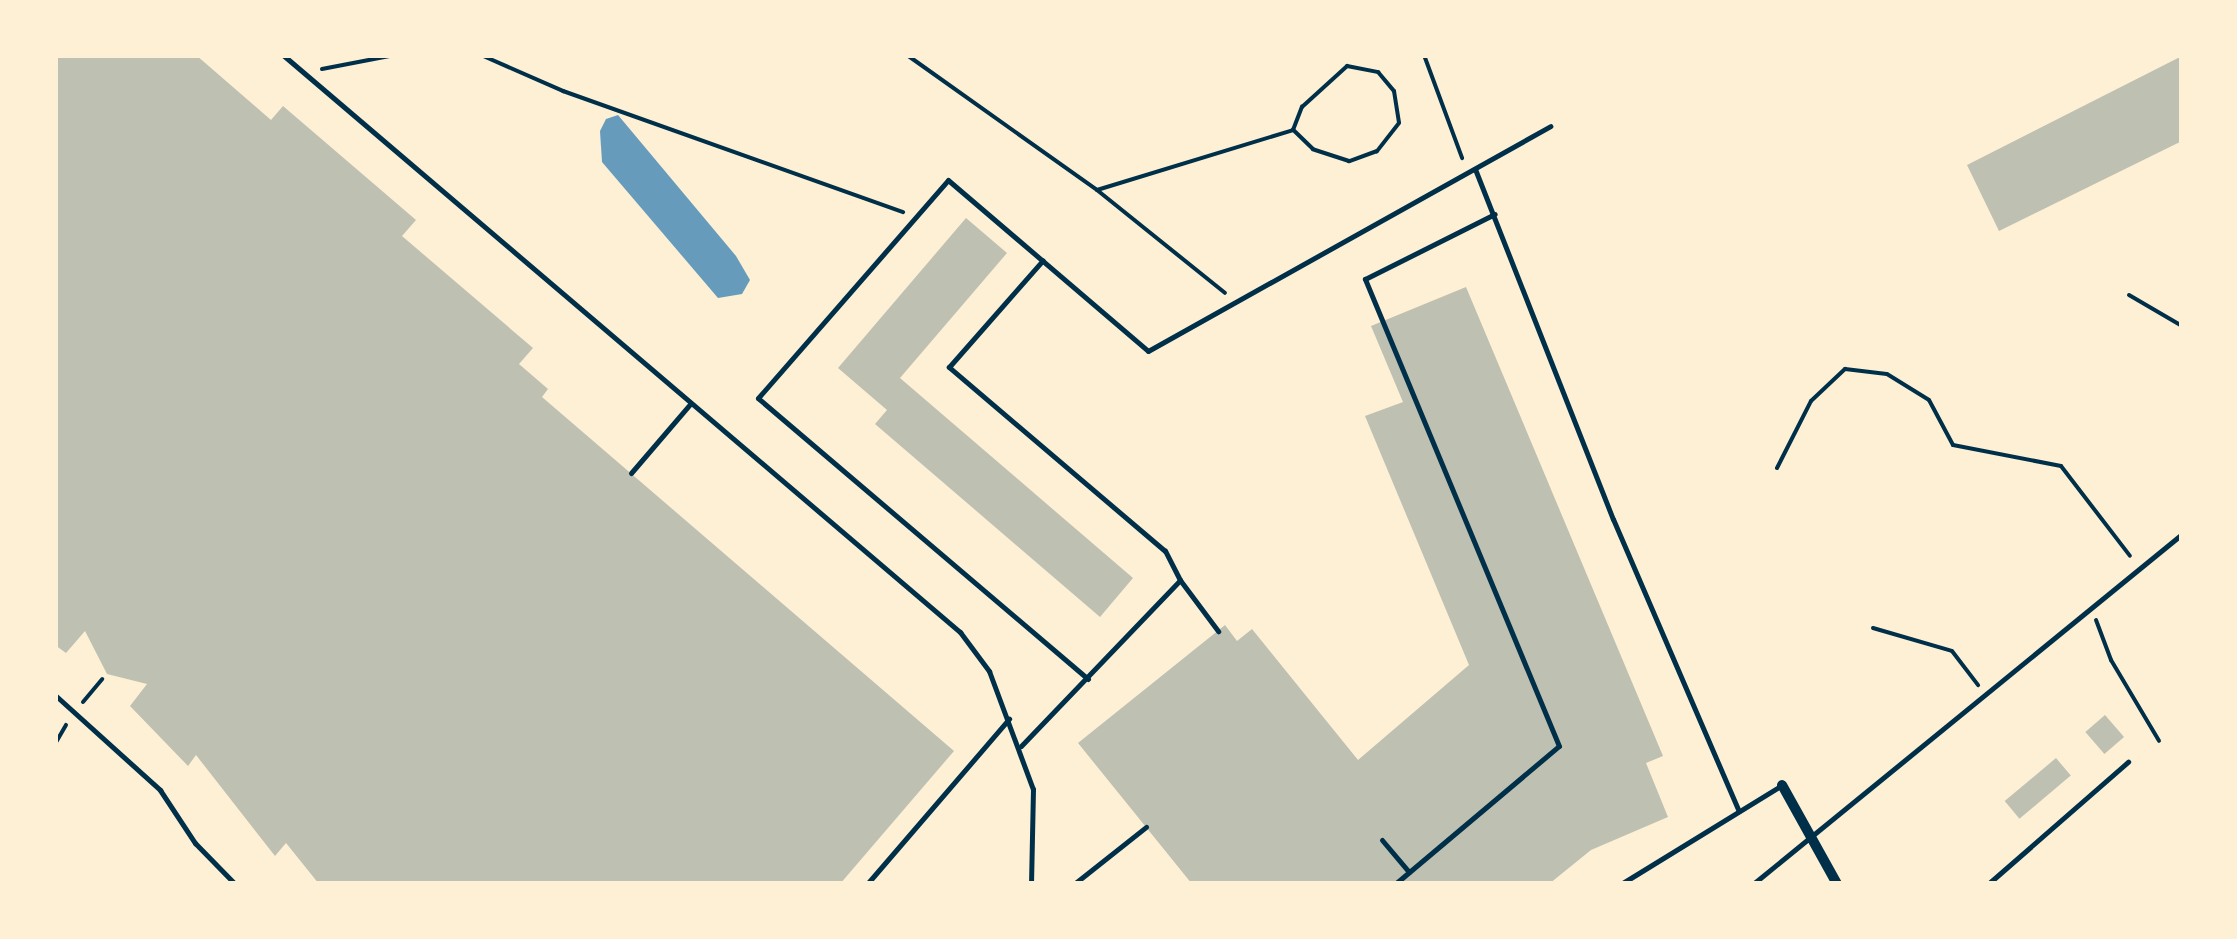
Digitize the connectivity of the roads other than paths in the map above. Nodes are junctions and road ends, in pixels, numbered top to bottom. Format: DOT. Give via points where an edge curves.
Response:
graph roads {
  1 [pos="283,55"];
  2 [pos="1550,126"];
  3 [pos="1475,169"];
  4 [pos="1495,214"];
  5 [pos="1043,260"];
  6 [pos="691,403"];
  7 [pos="631,474"];
  8 [pos="2182,534"];
  9 [pos="1180,580"];
  10 [pos="1218,631"];
  11 [pos="1088,679"];
  12 [pos="55,695"];
  13 [pos="1010,719"];
  14 [pos="1020,748"];
  15 [pos="2128,762"];
  16 [pos="1782,785"];
  17 [pos="1738,810"];
  18 [pos="1146,827"];
  19 [pos="1382,840"];
  20 [pos="1808,841"];
  21 [pos="1409,872"];
  22 [pos="235,884"];
  23 [pos="868,884"];
  24 [pos="1032,884"];
  25 [pos="1074,884"];
  26 [pos="1395,884"];
  27 [pos="1621,884"];
  28 [pos="1754,884"];
  29 [pos="1838,884"];
  30 [pos="1988,884"];
  1 -- 6 [label="lane"];
  2 -- 3 [label="lane"];
  3 -- 4 [label="lane"];
  3 -- 5 [label="lane" via="1148,351"];
  4 -- 17 [label="lane" via="1613,519"];
  4 -- 21 [label="lane" via="1365,279 1558,746"];
  5 -- 9 [label="lane" via="950,367 1165,551"];
  5 -- 11 [label="lane" via="948,180 758,398"];
  6 -- 7 [label="lane"];
  6 -- 13 [label="lane" via="960,632 989,670"];
  8 -- 20 [label="lane"];
  9 -- 10 [label="lane"];
  9 -- 11 [label="lane"];
  11 -- 14 [label="lane"];
  12 -- 22 [label="lane" via="160,790"];
  13 -- 14 [label="lane"];
  13 -- 23 [label="lane"];
  14 -- 24 [label="lane" via="1033,788"];
  15 -- 30 [label="lane"];
  16 -- 17 [label="lane"];
  16 -- 20 [label="street"];
  17 -- 27 [label="lane"];
  18 -- 25 [label="lane"];
  19 -- 21 [label="lane"];
  20 -- 28 [label="lane"];
  20 -- 29 [label="street"];
  21 -- 26 [label="lane"];
}
